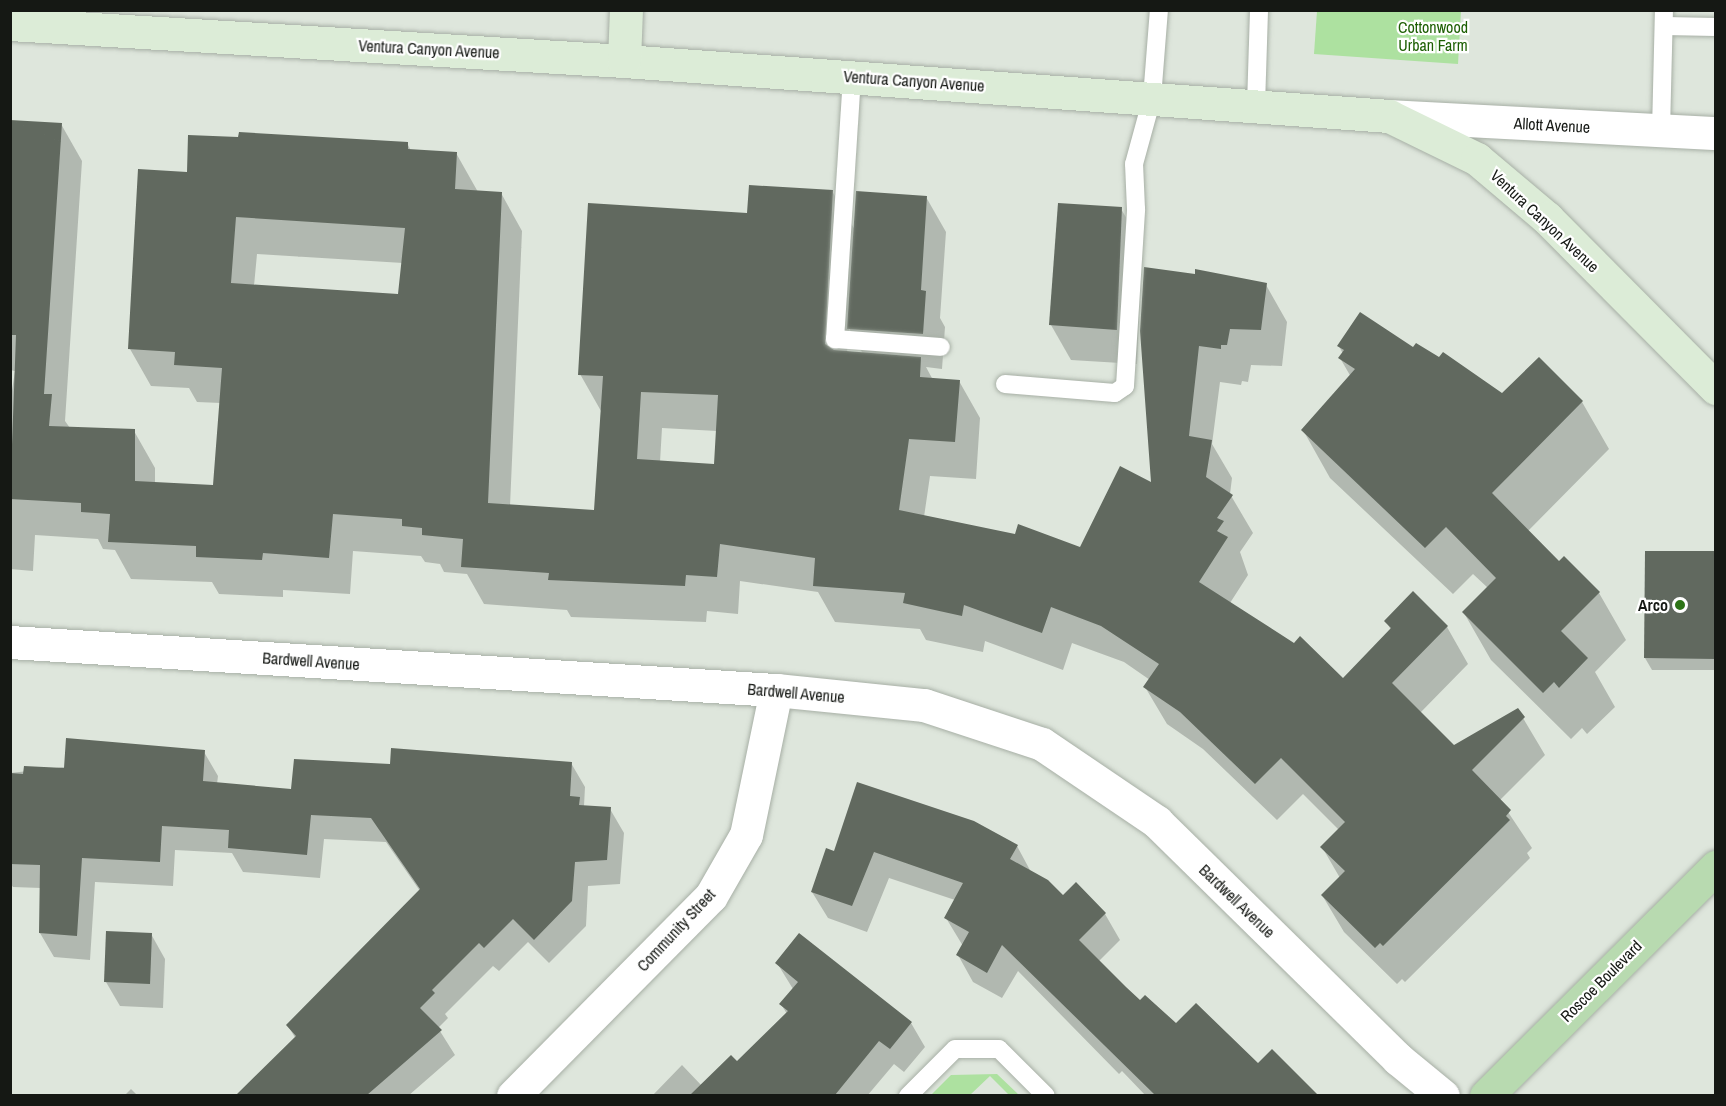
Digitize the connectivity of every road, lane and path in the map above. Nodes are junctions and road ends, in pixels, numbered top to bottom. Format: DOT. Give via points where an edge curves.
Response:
graph roads {
  1 [pos="626,10"];
  2 [pos="1159,10"];
  3 [pos="1259,10"];
  4 [pos="1664,18"];
  5 [pos="10,24"];
  6 [pos="1716,27"];
  7 [pos="624,61"];
  8 [pos="852,77"];
  9 [pos="1152,98"];
  10 [pos="1256,106"];
  11 [pos="1389,116"];
  12 [pos="1661,130"];
  13 [pos="1716,134"];
  14 [pos="941,347"];
  15 [pos="1005,384"];
  16 [pos="1716,388"];
  17 [pos="10,642"];
  18 [pos="776,690"];
  19 [pos="1716,867"];
  20 [pos="513,1095"];
  21 [pos="908,1095"];
  22 [pos="1046,1095"];
  23 [pos="1443,1095"];
  24 [pos="1486,1095"];
  1 -- 7 [label="street"];
  2 -- 9 [label="lane"];
  3 -- 10 [label="lane"];
  4 -- 6 [label="lane"];
  4 -- 12 [label="lane"];
  5 -- 7 [label="street, Ventura Canyon Avenue"];
  7 -- 8 [label="street, Ventura Canyon Avenue"];
  8 -- 9 [label="street, Ventura Canyon Avenue"];
  8 -- 14 [label="lane" via="835,339"];
  9 -- 10 [label="street, Ventura Canyon Avenue"];
  9 -- 15 [label="lane" via="1134,164 1136,209 1125,386 1115,393"];
  10 -- 11 [label="street, Ventura Canyon Avenue"];
  11 -- 12 [label="street, Allott Avenue"];
  11 -- 16 [label="street, Ventura Canyon Avenue" via="1477,159 1547,218"];
  12 -- 13 [label="street, Allott Avenue"];
  17 -- 18 [label="street, Bardwell Avenue"];
  18 -- 20 [label="street, Community Street" via="747,835 711,896"];
  18 -- 23 [label="street, Bardwell Avenue" via="924,705 1042,744 1157,822 1398,1059"];
  19 -- 24 [label="main road, Roscoe Boulevard"];
  21 -- 22 [label="lane" via="955,1049 999,1049"];
}
